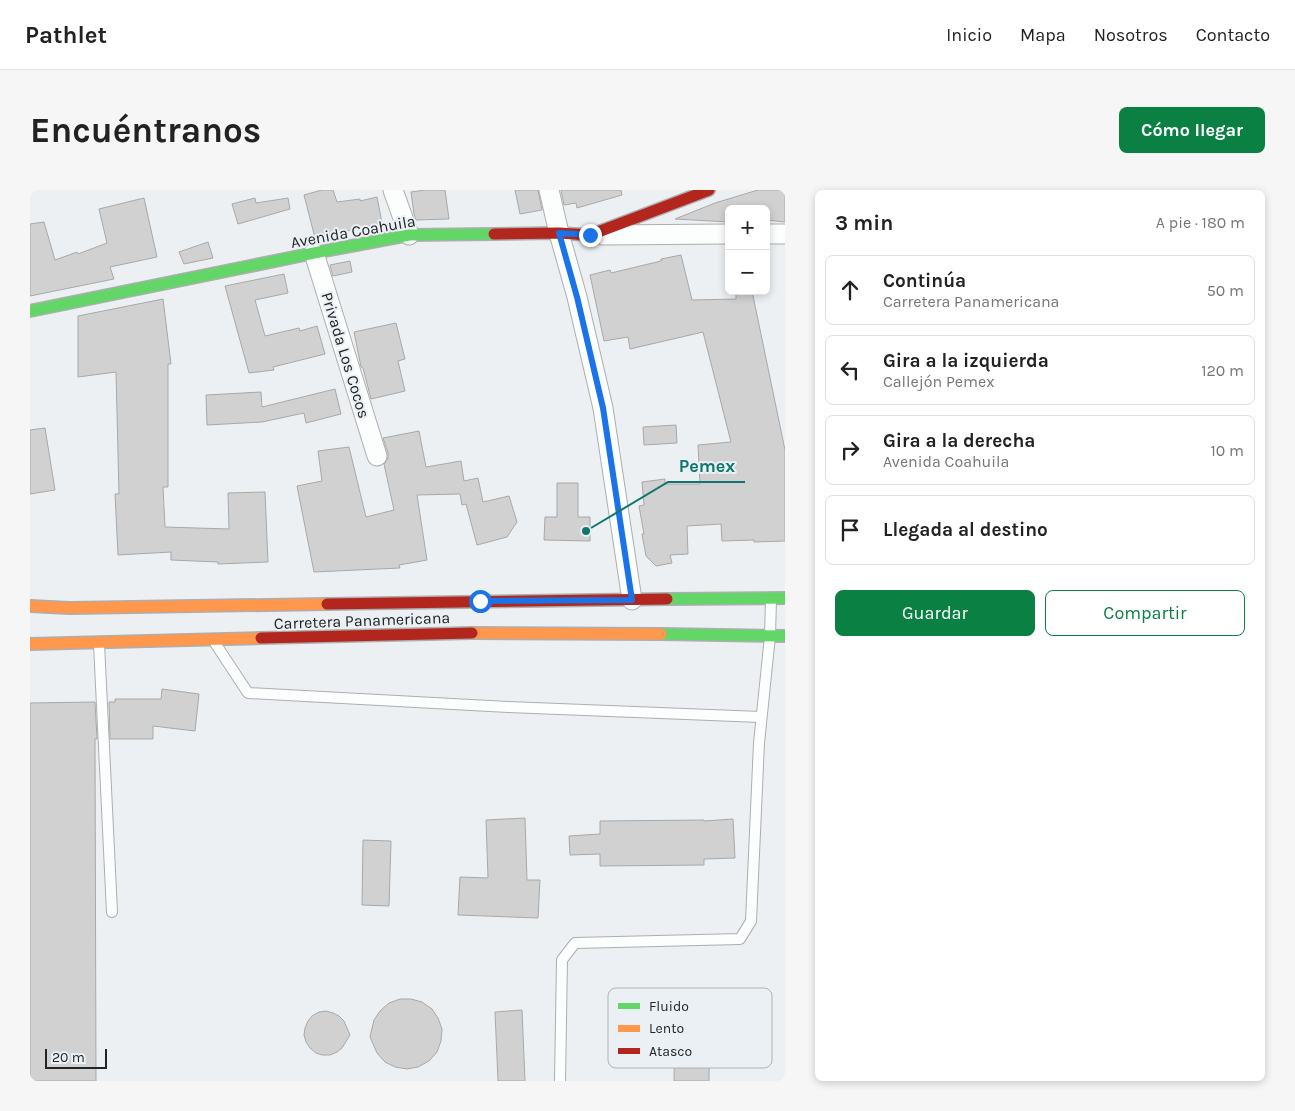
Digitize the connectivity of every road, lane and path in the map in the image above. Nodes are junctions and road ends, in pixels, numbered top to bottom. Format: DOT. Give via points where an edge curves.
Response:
graph roads {
  1 [pos="393,190"];
  2 [pos="549,190"];
  3 [pos="709,190"];
  4 [pos="559,233"];
  5 [pos="725,234"];
  6 [pos="770,234"];
  7 [pos="785,234"];
  8 [pos="409,235"];
  9 [pos="590,235"];
  10 [pos="314,253"];
  11 [pos="30,311"];
  12 [pos="377,456"];
  13 [pos="772,598"];
  14 [pos="785,598"];
  15 [pos="632,600"];
  16 [pos="30,606"];
  17 [pos="770,636"];
  18 [pos="785,636"];
  19 [pos="213,640"];
  20 [pos="99,643"];
  21 [pos="30,644"];
  22 [pos="761,717"];
  23 [pos="112,912"];
  24 [pos="560,1081"];
  1 -- 8 [label="street"];
  2 -- 4 [label="street"];
  3 -- 9 [label="main road, Avenida Coahuila"];
  4 -- 8 [label="main road, Avenida Coahuila"];
  4 -- 9 [label="main road, Avenida Coahuila"];
  4 -- 15 [label="street" via="603,408"];
  5 -- 9 [label="street"];
  6 -- 7 [label="street"];
  8 -- 10 [label="main road, Avenida Coahuila"];
  10 -- 11 [label="main road, Avenida Coahuila"];
  10 -- 12 [label="street, Privada Los Cocos"];
  13 -- 14 [label="main road, Carretera Panamericana"];
  13 -- 15 [label="main road, Carretera Panamericana"];
  13 -- 17 [label="lane"];
  15 -- 16 [label="main road, Carretera Panamericana"];
  17 -- 18 [label="main road, Carretera Panamericana"];
  17 -- 19 [label="main road, Carretera Panamericana" via="495,632"];
  17 -- 22 [label="lane"];
  19 -- 20 [label="main road, Carretera Panamericana"];
  19 -- 22 [label="lane" via="248,693"];
  20 -- 21 [label="main road, Carretera Panamericana"];
  20 -- 23 [label="lane"];
  22 -- 24 [label="lane" via="751,921 740,939 575,944 562,960"];
}
